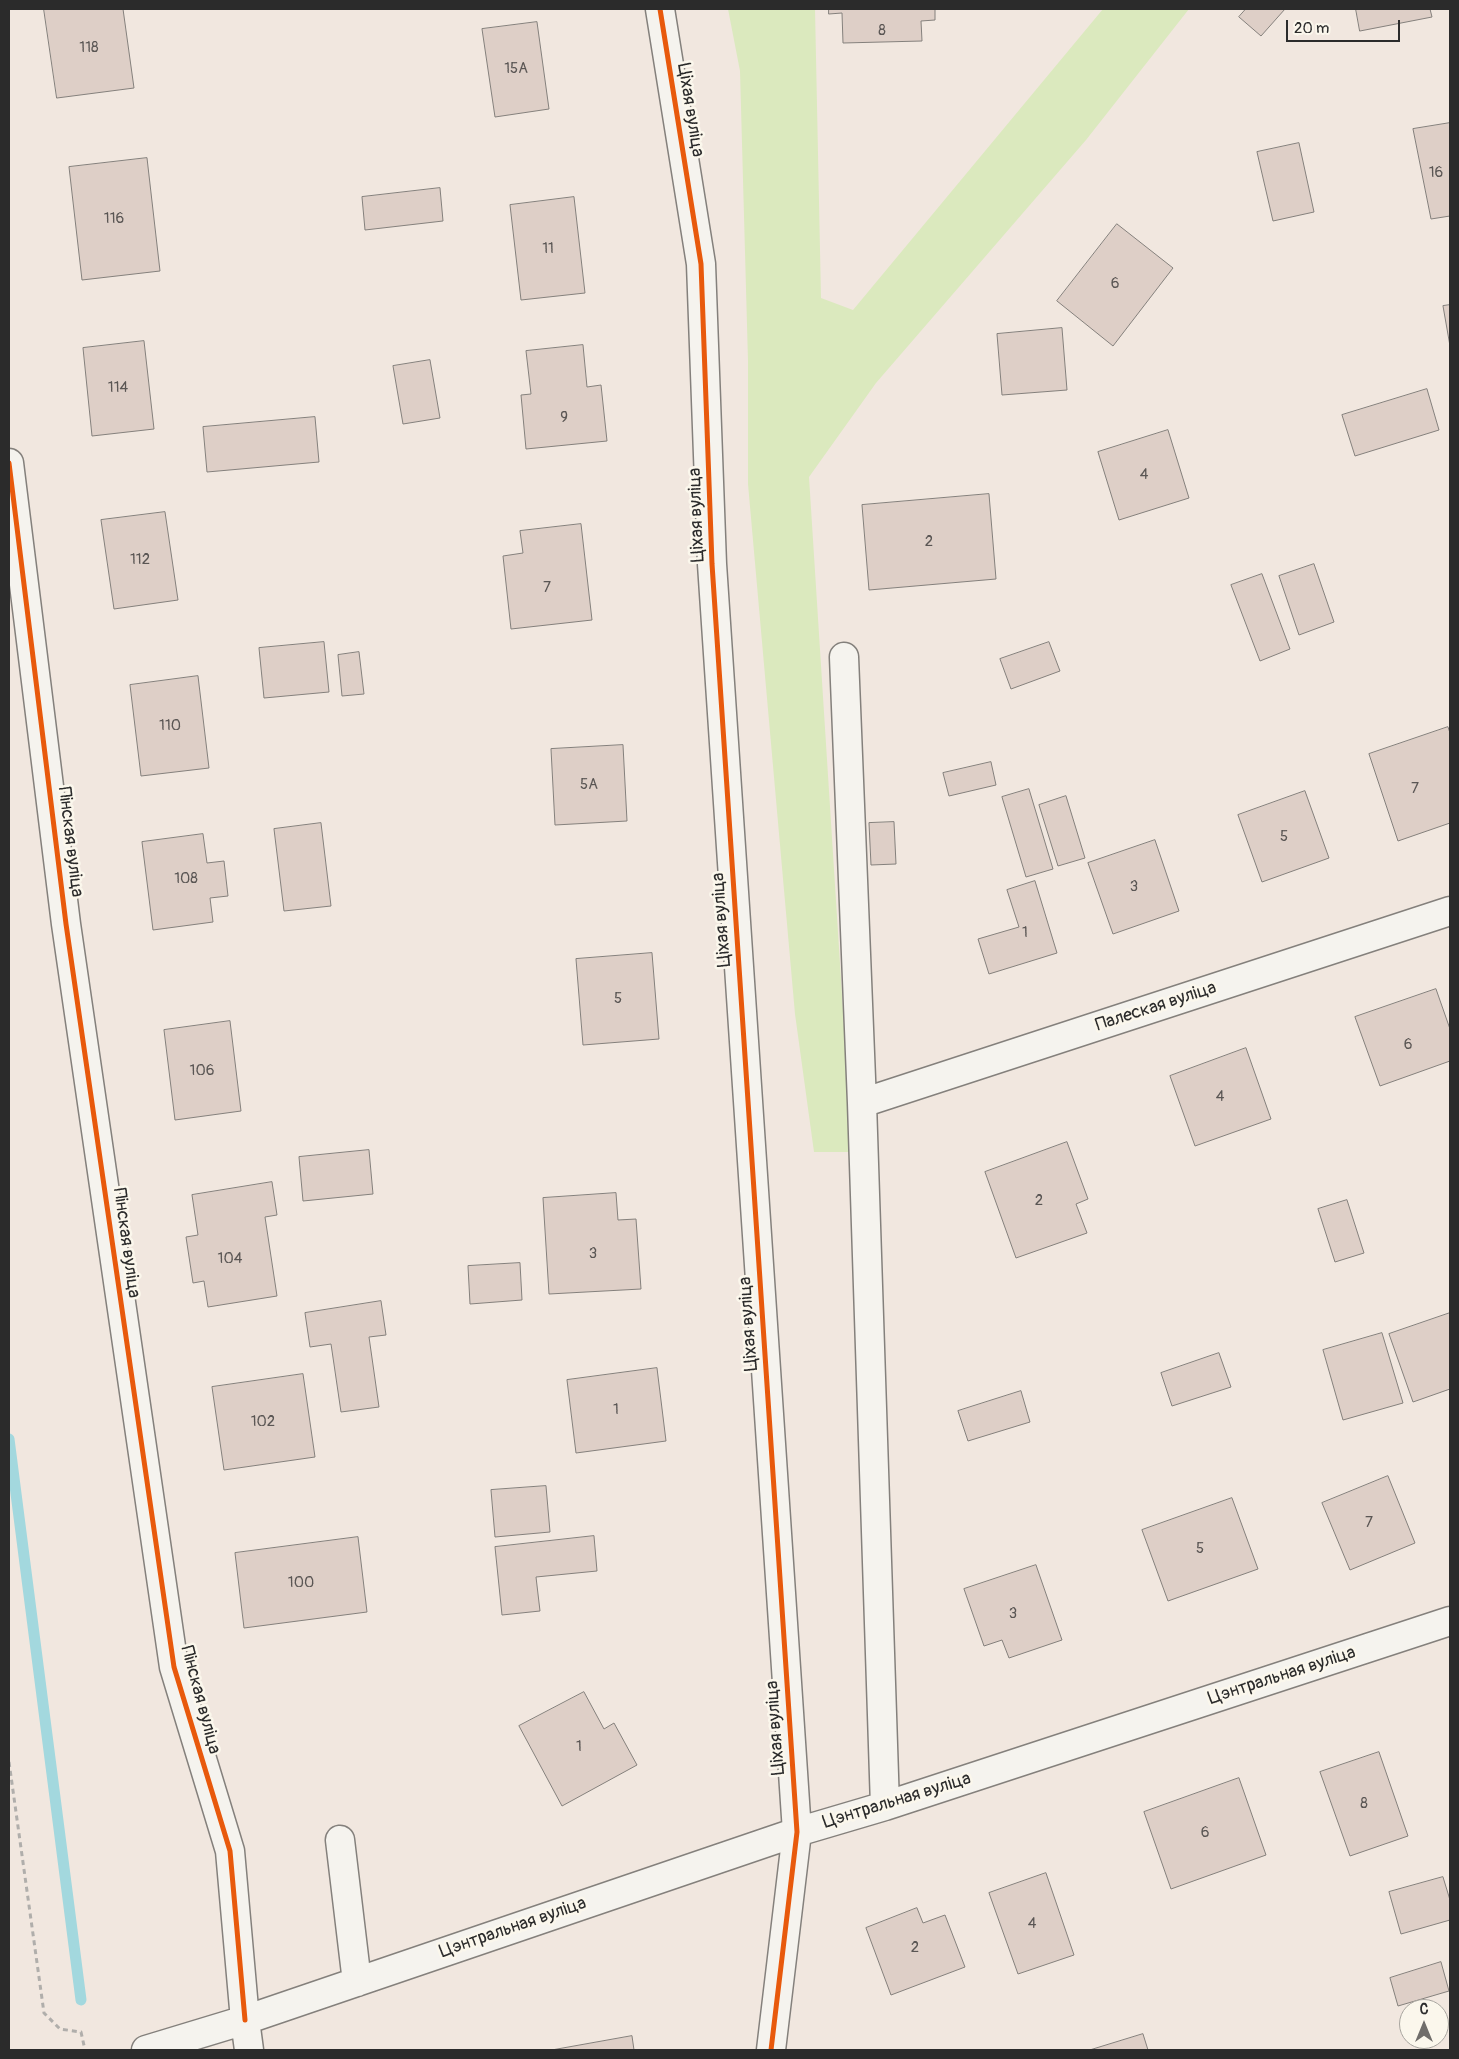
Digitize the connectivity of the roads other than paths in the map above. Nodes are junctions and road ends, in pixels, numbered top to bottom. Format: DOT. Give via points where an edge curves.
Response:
graph roads {
  1 [pos="660,9"];
  2 [pos="9,463"];
  3 [pos="844,657"];
  4 [pos="1450,911"];
  5 [pos="862,1103"];
  6 [pos="1450,1621"];
  7 [pos="885,1806"];
  8 [pos="797,1832"];
  9 [pos="340,1840"];
  10 [pos="357,1982"];
  11 [pos="245,2020"];
  12 [pos="146,2050"];
  13 [pos="249,2050"];
  14 [pos="771,2050"];
  1 -- 8 [label="street, Ціхая вуліца" via="701,264 712,564"];
  2 -- 11 [label="street, Пінская вуліца" via="66,924 174,1667 230,1851"];
  3 -- 5 [label="street"];
  4 -- 5 [label="street, Палеская вуліца"];
  5 -- 7 [label="street"];
  6 -- 7 [label="street, Цэнтральная вуліца"];
  7 -- 8 [label="street, Цэнтральная вуліца"];
  8 -- 10 [label="street, Цэнтральная вуліца"];
  8 -- 14 [label="street, Ціхая вуліца"];
  9 -- 10 [label="street"];
  10 -- 11 [label="street, Цэнтральная вуліца"];
  11 -- 12 [label="street, Цэнтральная вуліца"];
  11 -- 13 [label="street, Пінская вуліца"];
}
